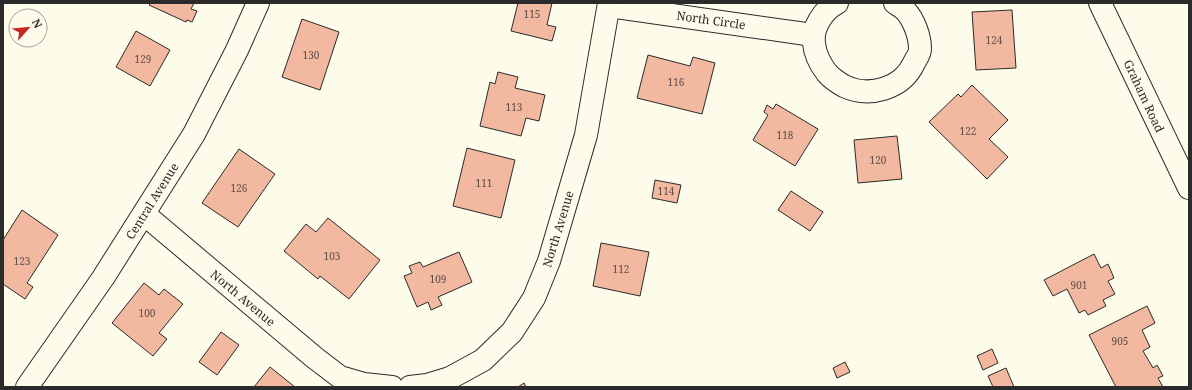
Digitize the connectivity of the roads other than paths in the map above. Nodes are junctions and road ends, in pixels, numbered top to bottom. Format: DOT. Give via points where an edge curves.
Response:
graph roads {
  1 [pos="258,3"];
  2 [pos="836,3"];
  3 [pos="895,3"];
  4 [pos="1100,3"];
  5 [pos="609,4"];
  6 [pos="813,35"];
  7 [pos="1189,188"];
  8 [pos="144,214"];
  9 [pos="27,387"];
  10 [pos="392,387"];
  11 [pos="410,387"];
  1 -- 8 [label="street, Central Avenue" via="238,50 194,134"];
  2 -- 6 [label="street" via="818,22"];
  3 -- 6 [label="street" via="905,10 917,29 920,50 911,70 888,88 867,92 853,90 833,80 819,64"];
  4 -- 7 [label="street, Graham Road"];
  5 -- 6 [label="street, North Circle"];
  5 -- 11 [label="street, North Avenue" via="586,135 549,261 534,298 512,332 483,360 450,378"];
  8 -- 9 [label="street, Central Avenue"];
  8 -- 10 [label="street, North Avenue" via="340,377 364,384"];
}
